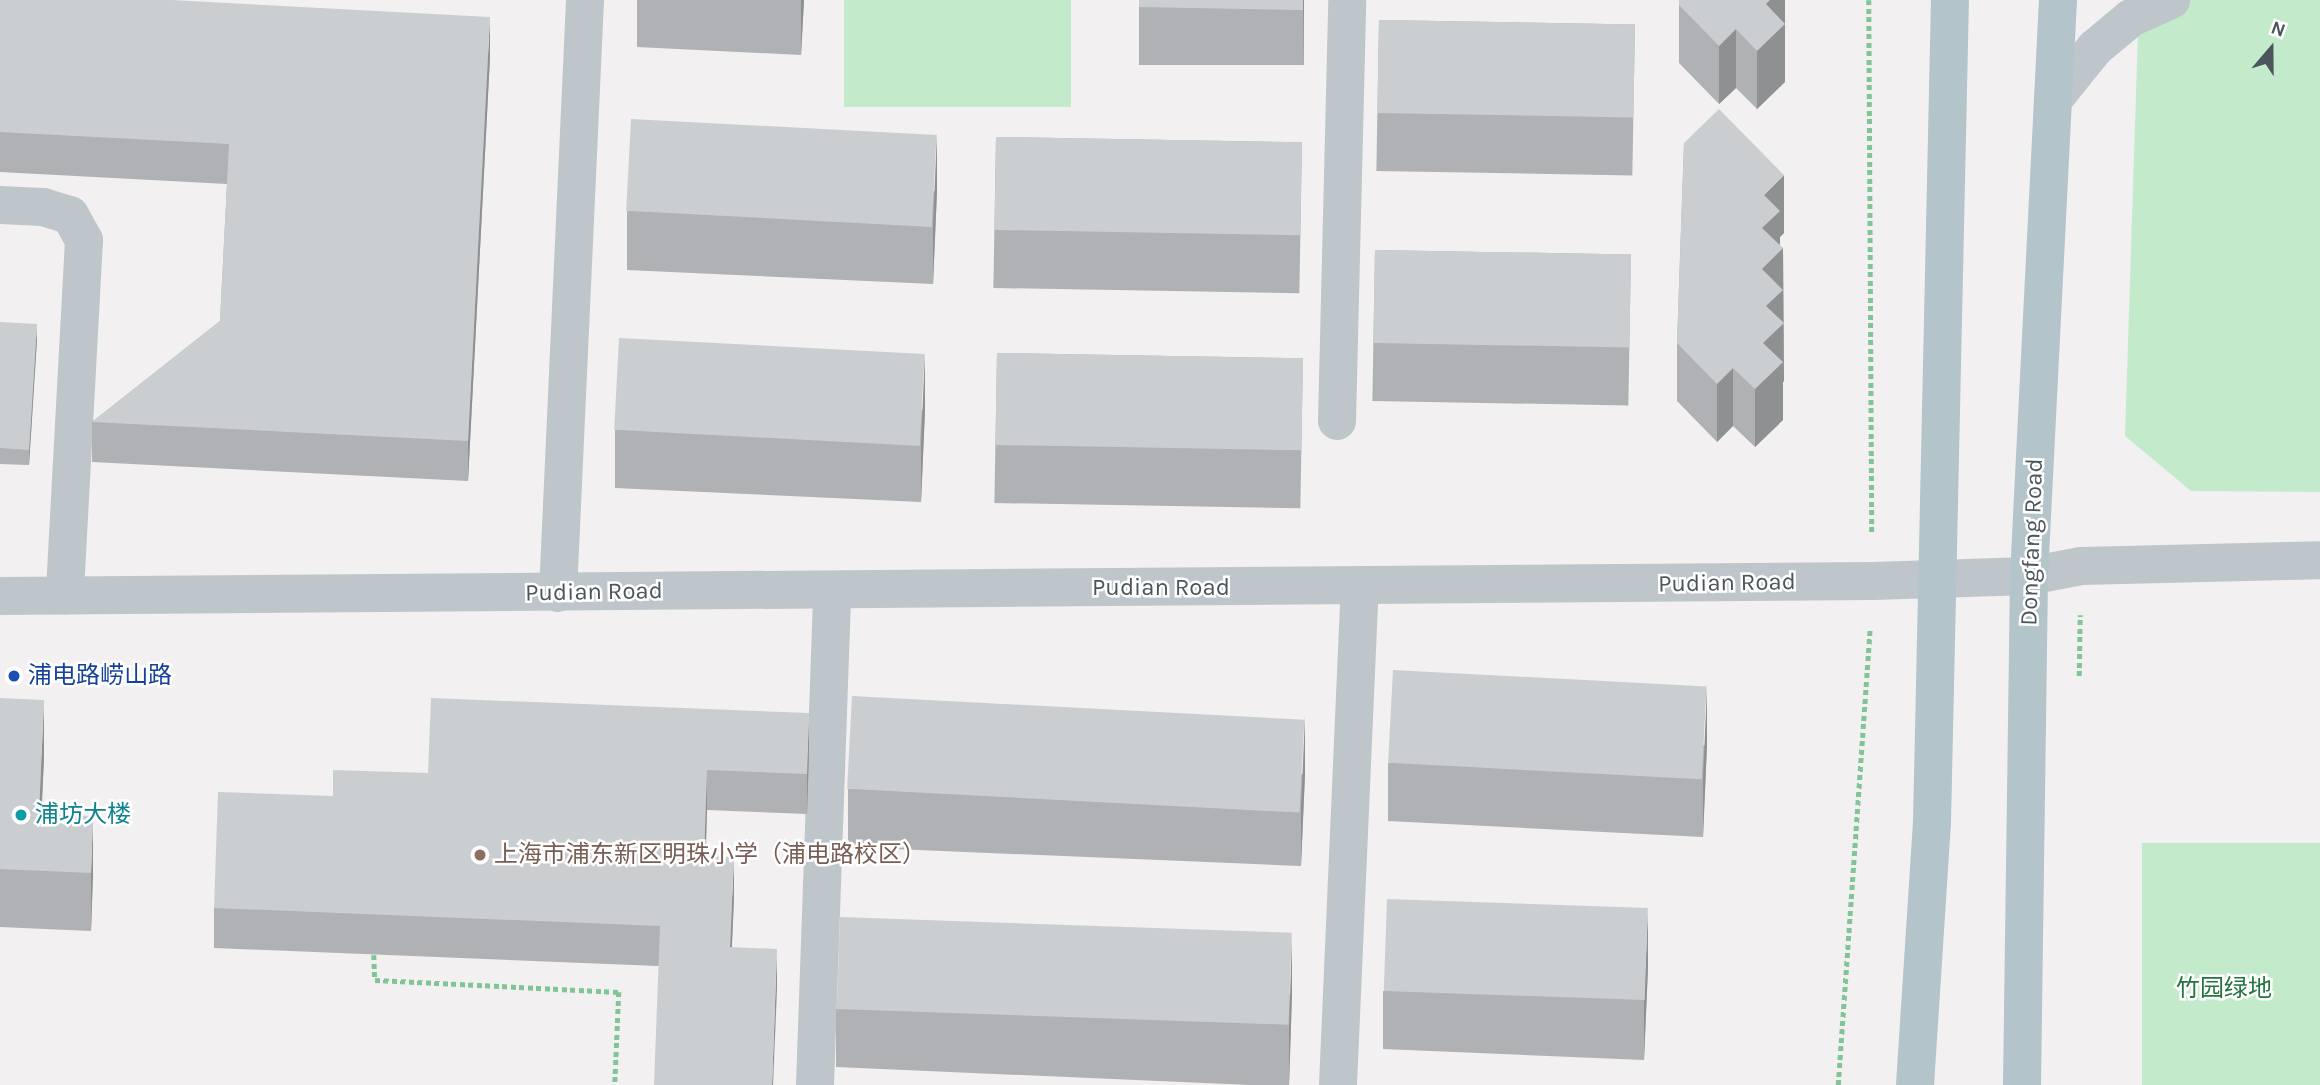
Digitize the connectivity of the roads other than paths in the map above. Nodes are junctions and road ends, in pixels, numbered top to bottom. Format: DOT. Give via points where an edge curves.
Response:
graph roads {
  1 [pos="585,0"];
  2 [pos="1347,0"];
  3 [pos="1950,0"];
  4 [pos="2058,0"];
  5 [pos="2171,0"];
  6 [pos="2053,100"];
  7 [pos="0,205"];
  8 [pos="1337,421"];
  9 [pos="2320,560"];
  10 [pos="2029,576"];
  11 [pos="1937,580"];
  12 [pos="1360,586"];
  13 [pos="832,590"];
  14 [pos="558,593"];
  15 [pos="65,595"];
  16 [pos="0,596"];
  17 [pos="815,1085"];
  18 [pos="1338,1085"];
  19 [pos="1915,1085"];
  20 [pos="2022,1085"];
  1 -- 14 [label="street"];
  2 -- 8 [label="street"];
  3 -- 11 [label="main road"];
  4 -- 6 [label="main road, Dongfang Road"];
  5 -- 6 [label="street" via="2130,18 2095,48"];
  6 -- 10 [label="main road, Dongfang Road"];
  7 -- 15 [label="street" via="43,207 70,215 84,240"];
  9 -- 10 [label="street, Pudian Road" via="2081,566"];
  10 -- 11 [label="street, Pudian Road"];
  10 -- 20 [label="main road, Dongfang Road"];
  11 -- 12 [label="street, Pudian Road"];
  11 -- 19 [label="main road" via="1932,823"];
  12 -- 13 [label="street, Pudian Road"];
  12 -- 18 [label="street"];
  13 -- 14 [label="street, Pudian Road"];
  13 -- 17 [label="street"];
  14 -- 15 [label="street, Pudian Road"];
  15 -- 16 [label="street, Pudian Road"];
}
